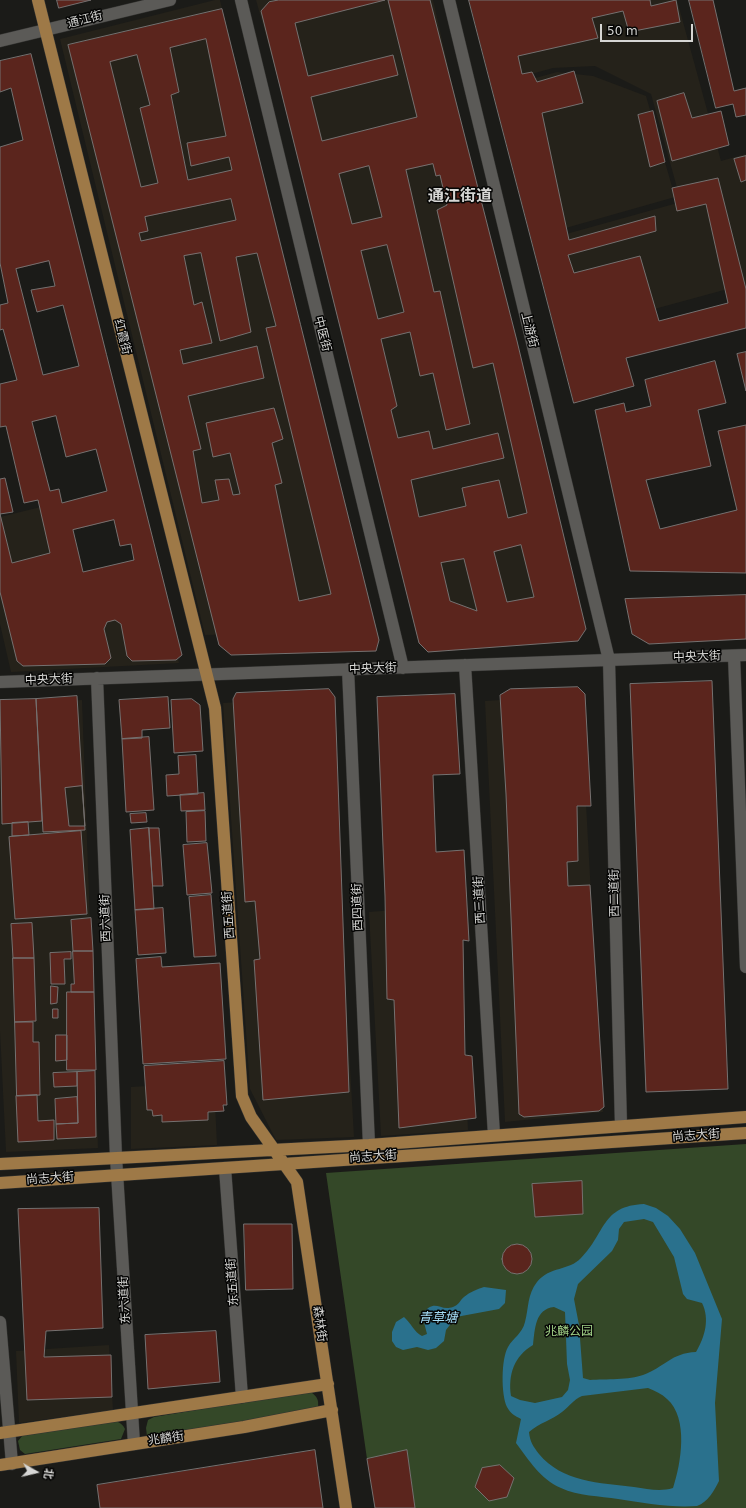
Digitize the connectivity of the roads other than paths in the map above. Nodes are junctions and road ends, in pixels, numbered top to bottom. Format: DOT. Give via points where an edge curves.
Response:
graph roads {
  1 [pos="38,0"];
  2 [pos="170,0"];
  3 [pos="241,0"];
  4 [pos="449,0"];
  5 [pos="46,30"];
  6 [pos="0,41"];
  7 [pos="740,656"];
  8 [pos="610,660"];
  9 [pos="465,665"];
  10 [pos="404,668"];
  11 [pos="348,669"];
  12 [pos="206,674"];
  13 [pos="97,678"];
  14 [pos="0,682"];
  15 [pos="746,967"];
  16 [pos="746,1117"];
  17 [pos="621,1126"];
  18 [pos="746,1133"];
  19 [pos="494,1135"];
  20 [pos="369,1145"];
  21 [pos="272,1149"];
  22 [pos="116,1157"];
  23 [pos="284,1163"];
  24 [pos="0,1164"];
  25 [pos="225,1168"];
  26 [pos="118,1175"];
  27 [pos="0,1183"];
  28 [pos="0,1322"];
  29 [pos="328,1384"];
  30 [pos="242,1396"];
  31 [pos="332,1410"];
  32 [pos="132,1412"];
  33 [pos="4,1432"];
  34 [pos="134,1444"];
  35 [pos="6,1464"];
  36 [pos="346,1508"];
  1 -- 5 [label="main road, 红霞街"];
  2 -- 5 [label="street, 通江街"];
  3 -- 10 [label="street, 中医街"];
  4 -- 8 [label="street, 上游街"];
  5 -- 6 [label="street, 通江街"];
  5 -- 12 [label="main road, 红霞街"];
  7 -- 8 [label="street, 中央大街"];
  7 -- 15 [label="street"];
  8 -- 9 [label="street, 中央大街"];
  8 -- 17 [label="street, 西二道街"];
  9 -- 10 [label="street, 中央大街"];
  9 -- 19 [label="street, 西三道街"];
  10 -- 11 [label="street, 中央大街"];
  11 -- 12 [label="street, 中央大街"];
  11 -- 20 [label="street, 西四道街"];
  12 -- 13 [label="street, 中央大街"];
  12 -- 21 [label="main road, 西五道街" via="214,708 242,1096 251,1117"];
  13 -- 14 [label="street, 中央大街"];
  13 -- 22 [label="street, 西六道街"];
  16 -- 17 [label="main road, 尚志大街"];
  17 -- 19 [label="main road, 尚志大街"];
  18 -- 23 [label="main road, 尚志大街"];
  19 -- 20 [label="main road, 尚志大街"];
  20 -- 21 [label="main road, 尚志大街"];
  21 -- 22 [label="main road, 尚志大街"];
  21 -- 23 [label="main road, 森林街"];
  22 -- 24 [label="main road, 尚志大街"];
  22 -- 26 [label="street, 东六道街"];
  23 -- 25 [label="main road, 尚志大街"];
  23 -- 29 [label="main road, 森林街" via="297,1182"];
  25 -- 26 [label="main road, 尚志大街"];
  25 -- 30 [label="street, 东五道街"];
  26 -- 27 [label="main road, 尚志大街"];
  26 -- 32 [label="street, 东六道街"];
  28 -- 33 [label="street"];
  29 -- 30 [label="main road"];
  29 -- 31 [label="main road, 森林街"];
  30 -- 32 [label="main road"];
  31 -- 34 [label="main road, 兆麟街"];
  31 -- 36 [label="main road, 森林街"];
  32 -- 33 [label="main road"];
  32 -- 34 [label="street, 东六道街"];
  33 -- 35 [label="street"];
  34 -- 35 [label="main road, 兆麟街"];
}
